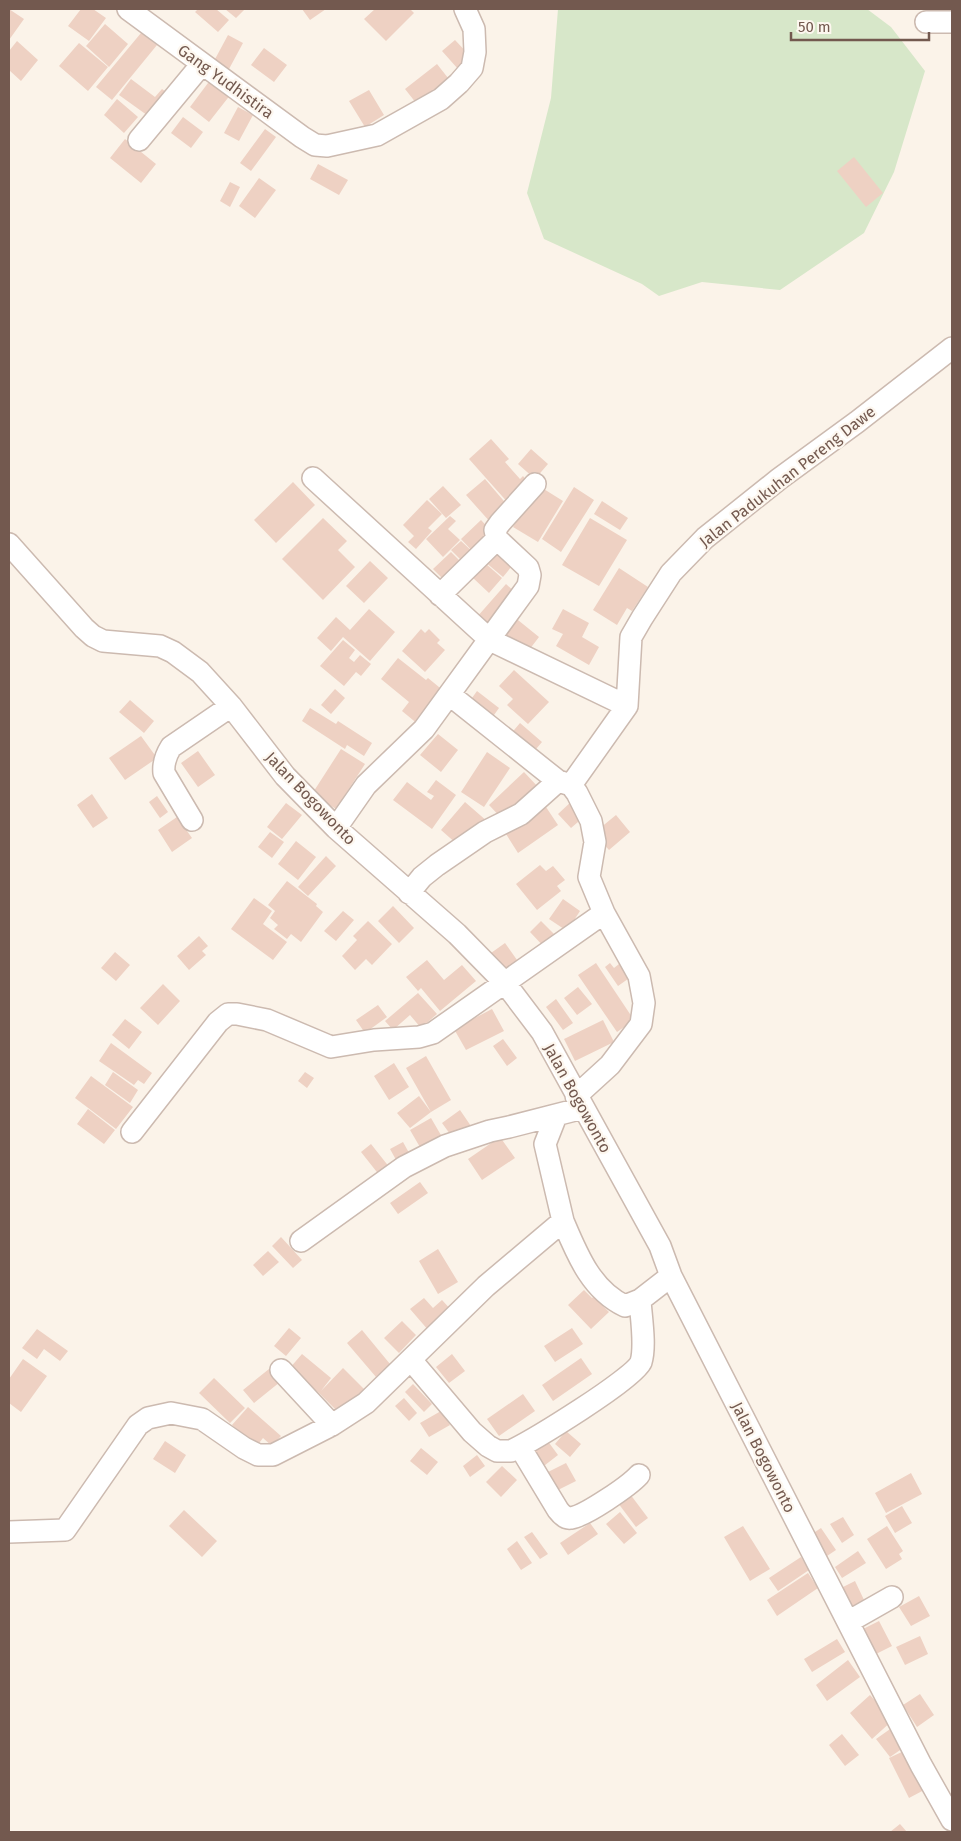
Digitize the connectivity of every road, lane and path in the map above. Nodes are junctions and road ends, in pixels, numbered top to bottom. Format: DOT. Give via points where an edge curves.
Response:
graph roads {
  1 [pos="128,9"];
  2 [pos="464,9"];
  3 [pos="926,22"];
  4 [pos="952,22"];
  5 [pos="202,64"];
  6 [pos="139,140"];
  7 [pos="952,348"];
  8 [pos="313,478"];
  9 [pos="535,484"];
  10 [pos="497,539"];
  11 [pos="9,544"];
  12 [pos="440,595"];
  13 [pos="490,640"];
  14 [pos="450,695"];
  15 [pos="231,706"];
  16 [pos="627,706"];
  17 [pos="564,783"];
  18 [pos="192,820"];
  19 [pos="336,828"];
  20 [pos="409,893"];
  21 [pos="604,913"];
  22 [pos="505,983"];
  23 [pos="579,1102"];
  24 [pos="556,1116"];
  25 [pos="132,1132"];
  26 [pos="562,1221"];
  27 [pos="302,1241"];
  28 [pos="671,1276"];
  29 [pos="640,1300"];
  30 [pos="412,1360"];
  31 [pos="281,1370"];
  32 [pos="332,1425"];
  33 [pos="520,1447"];
  34 [pos="639,1475"];
  35 [pos="9,1532"];
  36 [pos="892,1597"];
  37 [pos="848,1622"];
  38 [pos="952,1820"];
  1 -- 5 [label="street, Gang Yudhistira"];
  2 -- 5 [label="street, Gang Yudhistira" via="474,29 475,52 472,68 459,83 441,98 377,134 327,146 315,145 302,137"];
  3 -- 4 [label="street"];
  5 -- 6 [label="street"];
  7 -- 16 [label="street, Jalan Padukuhan Pereng Dawe" via="779,479 713,532 671,573 632,637"];
  8 -- 12 [label="street"];
  9 -- 10 [label="street" via="497,526"];
  10 -- 12 [label="street"];
  10 -- 13 [label="street" via="525,565 530,575 528,586"];
  11 -- 15 [label="street, Jalan Bogowonto" via="93,636 103,641 160,646 173,652 200,672"];
  12 -- 13 [label="street"];
  13 -- 14 [label="street"];
  13 -- 16 [label="street"];
  14 -- 17 [label="street"];
  14 -- 19 [label="street" via="424,729 366,785"];
  15 -- 18 [label="street" via="171,747 167,754 164,773"];
  15 -- 19 [label="street, Jalan Bogowonto" via="285,776"];
  16 -- 17 [label="street"];
  17 -- 20 [label="street" via="521,814 485,832 437,865"];
  17 -- 21 [label="street" via="577,793 591,821 595,842 589,877"];
  19 -- 20 [label="street, Jalan Bogowonto"];
  20 -- 22 [label="street, Jalan Bogowonto" via="457,934"];
  21 -- 22 [label="street"];
  21 -- 23 [label="street" via="639,976 644,1003 642,1024"];
  22 -- 23 [label="street, Jalan Bogowonto" via="542,1032"];
  22 -- 25 [label="street" via="433,1033 331,1047 266,1020 228,1014 218,1022"];
  23 -- 24 [label="street"];
  23 -- 28 [label="street, Jalan Bogowonto" via="660,1246"];
  24 -- 26 [label="street" via="545,1144"];
  24 -- 27 [label="street" via="490,1130 446,1146 404,1168"];
  26 -- 29 [label="street" via="579,1259 603,1292 625,1306"];
  26 -- 30 [label="street" via="486,1286"];
  28 -- 29 [label="street"];
  28 -- 37 [label="street, Jalan Bogowonto"];
  29 -- 33 [label="street" via="643,1353 640,1364 618,1384"];
  30 -- 32 [label="street" via="366,1403"];
  30 -- 33 [label="street" via="472,1432 488,1446 505,1452"];
  31 -- 32 [label="street"];
  32 -- 35 [label="street" via="273,1455 258,1455 202,1419 171,1413 148,1418 138,1425 65,1530"];
  33 -- 34 [label="street" via="558,1510 567,1518 586,1512 626,1488"];
  36 -- 37 [label="street"];
  37 -- 38 [label="street, Jalan Bogowonto"];
}
